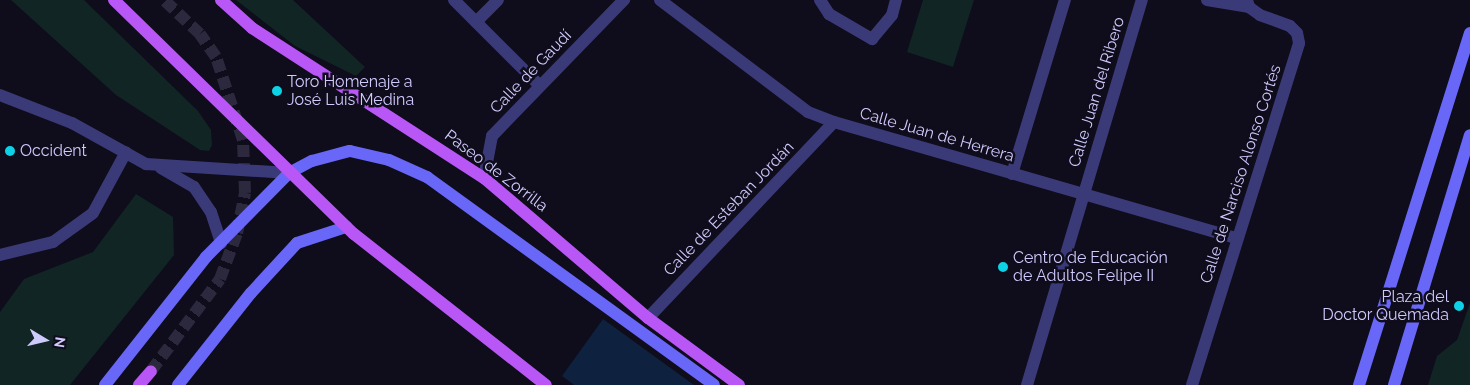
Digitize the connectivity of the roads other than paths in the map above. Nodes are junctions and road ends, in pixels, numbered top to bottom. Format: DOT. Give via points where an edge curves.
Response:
graph roads {
  1 [pos="114,0"];
  2 [pos="221,0"];
  3 [pos="454,0"];
  4 [pos="498,0"];
  5 [pos="624,0"];
  6 [pos="660,0"];
  7 [pos="820,0"];
  8 [pos="896,0"];
  9 [pos="1064,0"];
  10 [pos="1142,0"];
  11 [pos="1206,0"];
  12 [pos="1248,4"];
  13 [pos="476,22"];
  14 [pos="1470,33"];
  15 [pos="539,85"];
  16 [pos="0,95"];
  17 [pos="834,122"];
  18 [pos="1470,135"];
  19 [pos="126,152"];
  20 [pos="159,167"];
  21 [pos="290,173"];
  22 [pos="1012,174"];
  23 [pos="484,178"];
  24 [pos="1084,194"];
  25 [pos="346,227"];
  26 [pos="1237,238"];
  27 [pos="221,243"];
  28 [pos="0,255"];
  29 [pos="648,318"];
  30 [pos="151,371"];
  31 [pos="105,385"];
  32 [pos="139,385"];
  33 [pos="178,385"];
  34 [pos="546,385"];
  35 [pos="714,385"];
  36 [pos="739,385"];
  37 [pos="1027,385"];
  38 [pos="1192,385"];
  39 [pos="1359,385"];
  40 [pos="1394,385"];
  1 -- 21 [label="main road"];
  2 -- 23 [label="main road, Paseo de Zorrilla" via="252,28"];
  3 -- 13 [label="street"];
  4 -- 13 [label="street"];
  5 -- 15 [label="street, Calle de Gaudí"];
  6 -- 17 [label="street, Calle Juan de Herrera" via="808,112"];
  7 -- 8 [label="street" via="829,14 872,39 892,15"];
  9 -- 22 [label="street"];
  10 -- 24 [label="street, Calle Juan del Ribero"];
  11 -- 12 [label="street, Calle de Narciso Alonso Cortés"];
  12 -- 26 [label="street, Calle de Narciso Alonso Cortés" via="1260,15 1290,26 1299,43"];
  13 -- 15 [label="street"];
  14 -- 39 [label="main road"];
  15 -- 23 [label="street, Calle de Gaudí" via="492,136"];
  16 -- 19 [label="street" via="72,123"];
  17 -- 22 [label="street, Calle Juan de Herrera"];
  17 -- 29 [label="street, Calle de Esteban Jordán"];
  18 -- 40 [label="main road"];
  19 -- 20 [label="street"];
  19 -- 28 [label="street" via="93,213 53,242"];
  20 -- 21 [label="street"];
  20 -- 27 [label="street" via="194,187 211,212"];
  21 -- 25 [label="main road"];
  21 -- 27 [label="main road"];
  21 -- 35 [label="main road" via="312,162 350,151 389,160 427,177"];
  22 -- 24 [label="street, Calle Juan de Herrera"];
  23 -- 29 [label="main road, Paseo de Zorrilla"];
  24 -- 26 [label="street, Calle Juan de Herrera"];
  24 -- 37 [label="street, Calle Juan del Ribero"];
  25 -- 33 [label="main road" via="297,243 255,288"];
  25 -- 34 [label="main road"];
  26 -- 38 [label="street, Calle de Narciso Alonso Cortés"];
  27 -- 31 [label="main road"];
  29 -- 36 [label="main road, Paseo de Zorrilla"];
  30 -- 32 [label="main road"];
}
